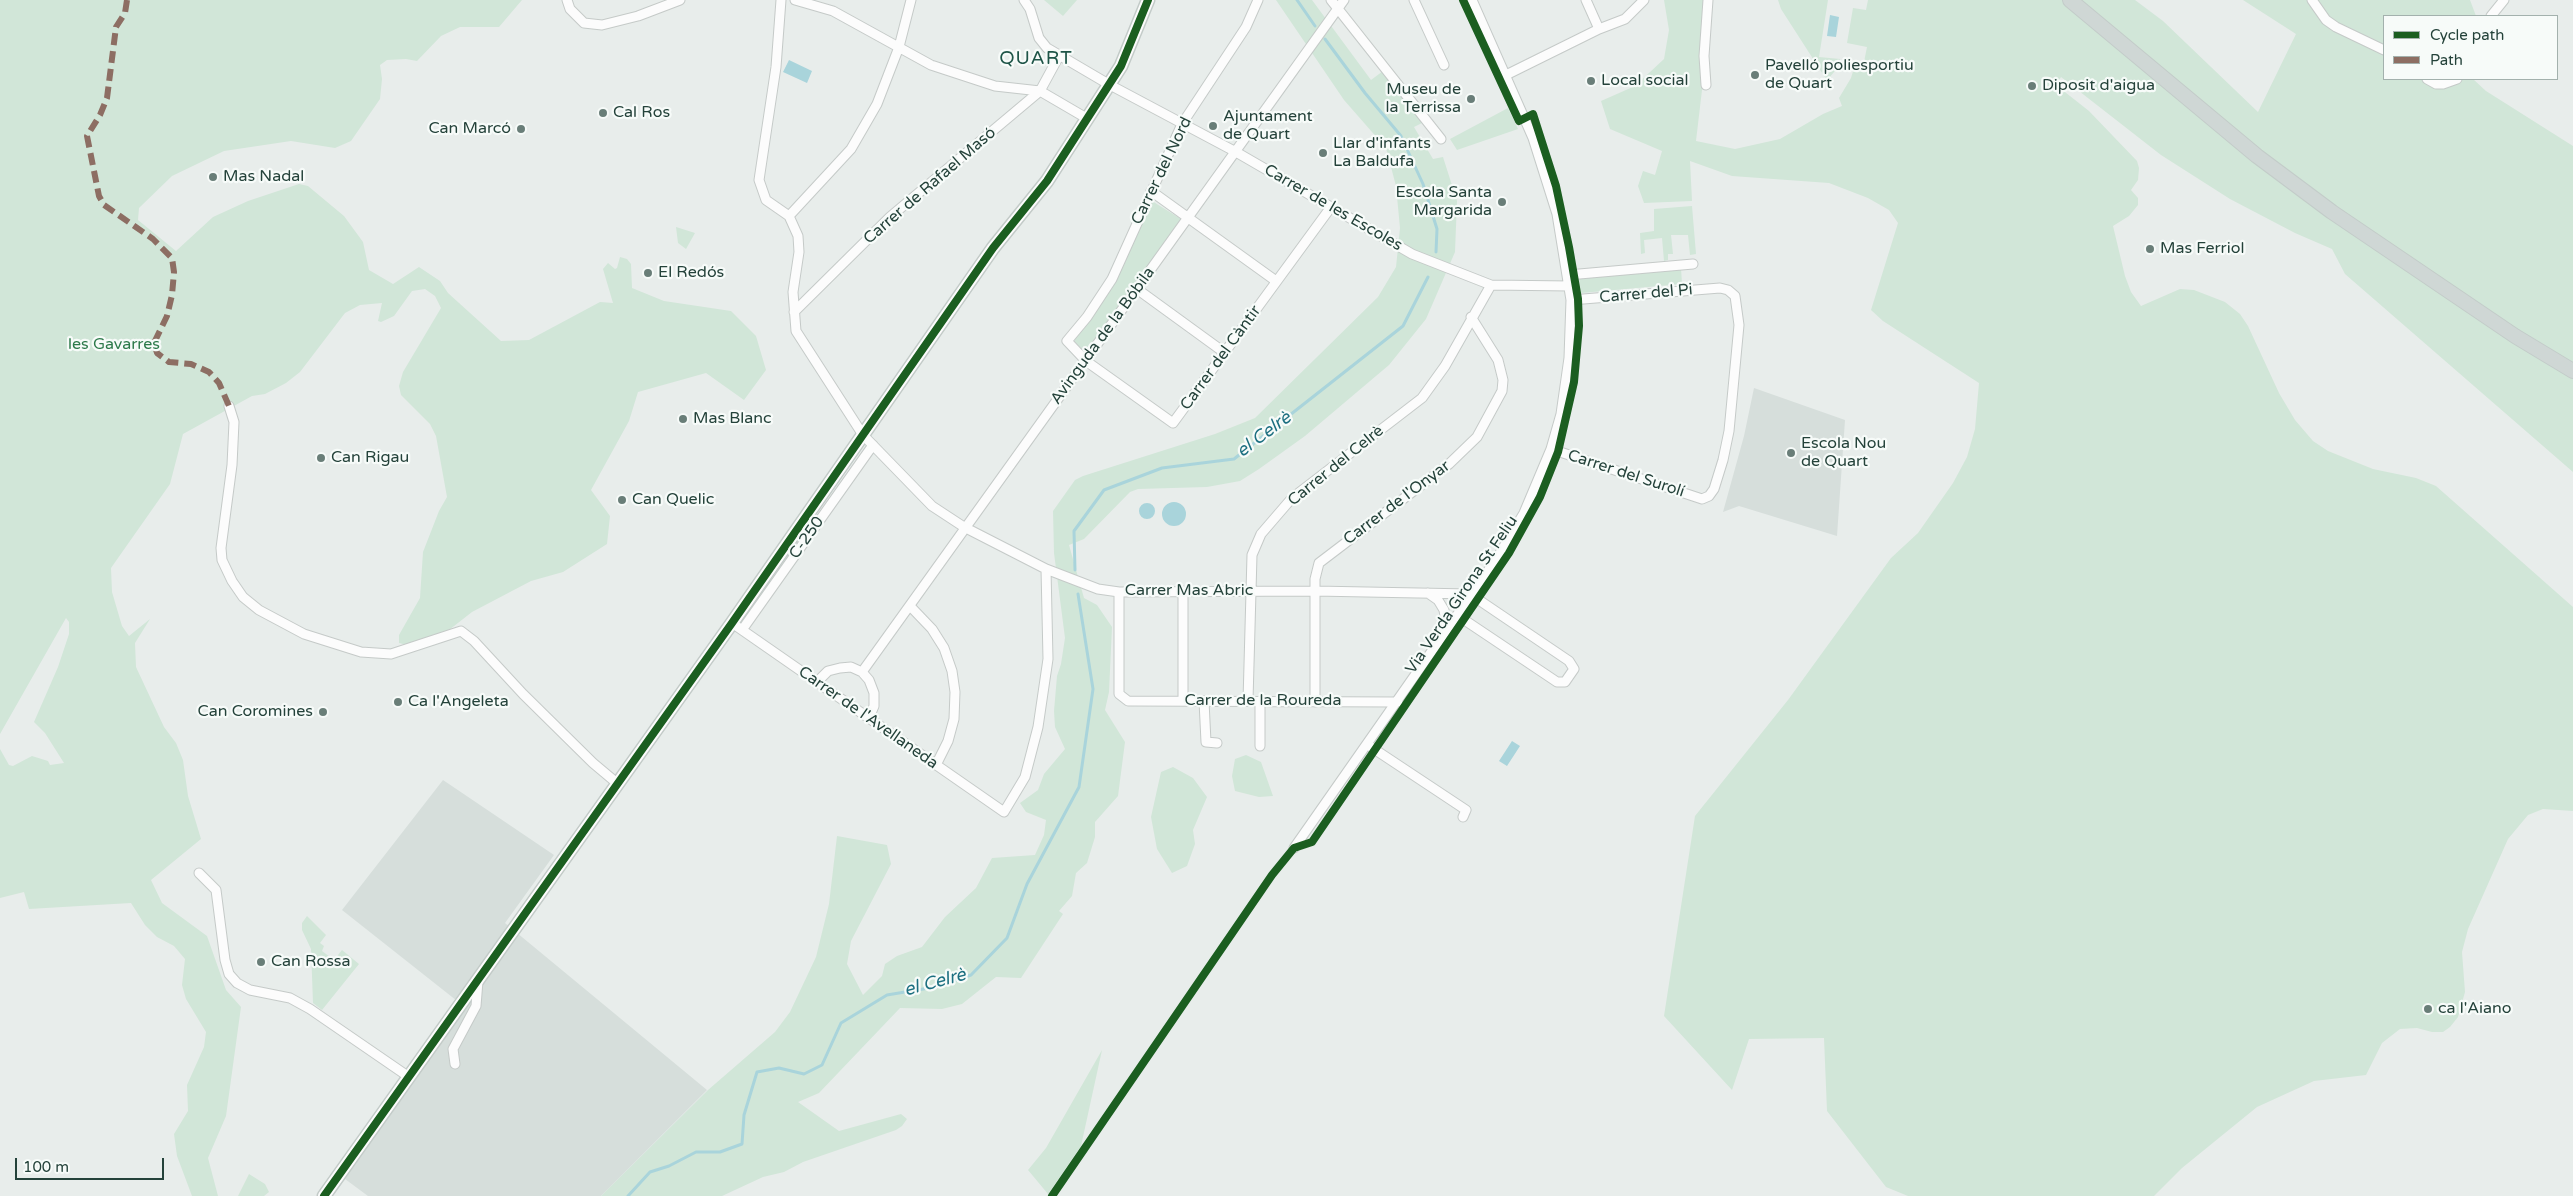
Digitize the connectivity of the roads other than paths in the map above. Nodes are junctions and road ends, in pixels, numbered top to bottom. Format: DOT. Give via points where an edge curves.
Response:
graph roads {
  1 [pos="568,0"];
  2 [pos="680,0"];
  3 [pos="782,0"];
  4 [pos="795,0"];
  5 [pos="911,0"];
  6 [pos="1024,0"];
  7 [pos="1148,0"];
  8 [pos="1258,0"];
  9 [pos="1331,0"];
  10 [pos="1344,0"];
  11 [pos="1414,0"];
  12 [pos="1472,0"];
  13 [pos="1586,0"];
  14 [pos="1644,0"];
  15 [pos="1708,0"];
  16 [pos="2070,0"];
  17 [pos="2312,0"];
  18 [pos="2504,0"];
  19 [pos="1338,8"];
  20 [pos="2492,15"];
  21 [pos="1600,29"];
  22 [pos="899,47"];
  23 [pos="2383,50"];
  24 [pos="1059,56"];
  25 [pos="1444,66"];
  26 [pos="1506,75"];
  27 [pos="2429,80"];
  28 [pos="2454,80"];
  29 [pos="1110,85"];
  30 [pos="1706,85"];
  31 [pos="1040,91"];
  32 [pos="1088,119"];
  33 [pos="1182,124"];
  34 [pos="1441,139"];
  35 [pos="1236,152"];
  36 [pos="1151,192"];
  37 [pos="1331,207"];
  38 [pos="789,216"];
  39 [pos="1188,218"];
  40 [pos="1693,264"];
  41 [pos="1568,275"];
  42 [pos="1276,281"];
  43 [pos="1490,285"];
  44 [pos="1570,286"];
  45 [pos="1137,289"];
  46 [pos="1572,300"];
  47 [pos="794,312"];
  48 [pos="1472,317"];
  49 [pos="1225,353"];
  50 [pos="1086,361"];
  51 [pos="2573,371"];
  52 [pos="229,406"];
  53 [pos="863,435"];
  54 [pos="873,445"];
  55 [pos="1551,449"];
  56 [pos="1702,499"];
  57 [pos="964,527"];
  58 [pos="1046,568"];
  59 [pos="1183,591"];
  60 [pos="1251,591"];
  61 [pos="1315,591"];
  62 [pos="1119,592"];
  63 [pos="1428,593"];
  64 [pos="1470,594"];
  65 [pos="910,606"];
  66 [pos="1457,615"];
  67 [pos="737,626"];
  68 [pos="1447,628"];
  69 [pos="862,672"];
  70 [pos="817,682"];
  71 [pos="1183,701"];
  72 [pos="1204,701"];
  73 [pos="1248,701"];
  74 [pos="1260,701"];
  75 [pos="1315,702"];
  76 [pos="1398,702"];
  77 [pos="869,718"];
  78 [pos="1217,743"];
  79 [pos="1368,745"];
  80 [pos="1260,746"];
  81 [pos="936,765"];
  82 [pos="618,784"];
  83 [pos="1463,816"];
  84 [pos="1294,848"];
  85 [pos="199,873"];
  86 [pos="478,981"];
  87 [pos="455,1064"];
  88 [pos="409,1077"];
  89 [pos="324,1196"];
  1 -- 2 [label="street" via="570,9 584,23 602,25"];
  3 -- 38 [label="street" via="776,67 759,180 766,200"];
  4 -- 22 [label="street" via="833,11"];
  5 -- 22 [label="street"];
  6 -- 24 [label="street, Carrer de les Escoles" via="1039,38"];
  7 -- 29 [label="main road, C-250"];
  8 -- 33 [label="street, Carrer del Nord" via="1246,27"];
  9 -- 19 [label="street"];
  10 -- 19 [label="street, Avinguda de la Bóbila"];
  11 -- 25 [label="street"];
  12 -- 26 [label="street"];
  13 -- 21 [label="street"];
  14 -- 21 [label="street" via="1625,19"];
  15 -- 30 [label="street" via="1704,56"];
  16 -- 51 [label="main road" via="2257,156 2332,212"];
  17 -- 23 [label="street" via="2326,20 2336,27"];
  18 -- 20 [label="street"];
  19 -- 34 [label="street"];
  19 -- 35 [label="street, Avinguda de la Bóbila"];
  21 -- 26 [label="street"];
  22 -- 31 [label="street" via="931,65 995,86"];
  22 -- 38 [label="street" via="877,104 851,149"];
  24 -- 29 [label="street, Carrer de les Escoles"];
  24 -- 31 [label="street, Carrer de Rafael Masó"];
  26 -- 41 [label="street" via="1540,158 1557,214"];
  27 -- 28 [label="street" via="2436,84"];
  29 -- 32 [label="main road, C-250"];
  29 -- 33 [label="street, Carrer de les Escoles"];
  31 -- 32 [label="street"];
  31 -- 47 [label="street, Carrer de Rafael Masó" via="890,217"];
  32 -- 53 [label="main road, C-250" via="1047,181 993,248"];
  33 -- 35 [label="street, Carrer de les Escoles"];
  33 -- 36 [label="street, Carrer del Nord"];
  35 -- 37 [label="street, Carrer de les Escoles"];
  35 -- 39 [label="street, Avinguda de la Bóbila"];
  36 -- 39 [label="street"];
  36 -- 50 [label="street, Carrer del Nord" via="1112,279 1067,341"];
  37 -- 42 [label="street, Carrer del Càntir"];
  37 -- 43 [label="street, Carrer de les Escoles" via="1412,254"];
  38 -- 47 [label="street, Carrer Mas Abric" via="798,236 799,252 793,292"];
  39 -- 42 [label="street"];
  39 -- 45 [label="street, Avinguda de la Bóbila"];
  40 -- 41 [label="street, Carrer del Pi"];
  41 -- 44 [label="street"];
  42 -- 49 [label="street, Carrer del Càntir"];
  43 -- 44 [label="street, Carrer de les Escoles"];
  43 -- 48 [label="street, Carrer del Celrè"];
  44 -- 46 [label="street"];
  45 -- 49 [label="street"];
  45 -- 50 [label="street, Avinguda de la Bóbila"];
  46 -- 55 [label="street" via="1569,358 1561,414"];
  46 -- 56 [label="street, Carrer del Pi" via="1720,288 1735,296 1738,307 1737,364 1723,460 1714,489"];
  47 -- 53 [label="street, Carrer Mas Abric" via="796,332"];
  48 -- 60 [label="street, Carrer del Celrè" via="1445,366 1422,398 1292,498 1261,534 1252,555"];
  48 -- 61 [label="street, Carrer de l'Onyar" via="1498,360 1503,380 1502,392 1492,412 1477,437 1449,464 1319,563 1314,579"];
  49 -- 50 [label="street, Carrer del Càntir" via="1173,423"];
  50 -- 57 [label="street, Avinguda de la Bóbila"];
  52 -- 82 [label="street" via="234,422 232,466 221,548 222,560 243,597 259,610 304,634 361,652 391,654 461,631"];
  53 -- 54 [label="street, Carrer Mas Abric"];
  53 -- 67 [label="main road, C-250"];
  54 -- 57 [label="street, Carrer Mas Abric" via="932,506"];
  54 -- 67 [label="street, C-250"];
  55 -- 56 [label="street, Carrer del Surolí"];
  55 -- 64 [label="street" via="1524,513"];
  57 -- 58 [label="street, Carrer Mas Abric"];
  57 -- 65 [label="street, Avinguda de la Bóbila"];
  58 -- 62 [label="street, Carrer Mas Abric" via="1098,589"];
  58 -- 81 [label="street, Carrer de l'Avellaneda" via="1048,659 1038,727 1024,777 1004,812"];
  59 -- 60 [label="street, Carrer Mas Abric"];
  59 -- 62 [label="street, Carrer Mas Abric"];
  59 -- 71 [label="street"];
  60 -- 61 [label="street, Carrer Mas Abric"];
  60 -- 73 [label="street, Carrer del Celrè"];
  61 -- 63 [label="street, Carrer Mas Abric"];
  61 -- 75 [label="street, Carrer de l'Onyar"];
  62 -- 71 [label="street, Carrer de la Roureda" via="1119,694 1128,701"];
  63 -- 64 [label="street, Carrer Mas Abric"];
  63 -- 68 [label="street" via="1444,610"];
  64 -- 66 [label="street"];
  64 -- 66 [label="street" via="1569,661 1574,669 1566,682 1556,682"];
  65 -- 69 [label="street, Avinguda de la Bóbila"];
  65 -- 81 [label="street" via="932,629 944,648 956,692 948,741"];
  66 -- 68 [label="street"];
  67 -- 70 [label="street, Carrer de l'Avellaneda"];
  67 -- 82 [label="main road, C-250"];
  68 -- 76 [label="street"];
  69 -- 70 [label="street" via="851,667 840,668 828,671"];
  69 -- 77 [label="street" via="874,693 874,706"];
  70 -- 77 [label="street, Carrer de l'Avellaneda"];
  71 -- 72 [label="street, Carrer de la Roureda"];
  72 -- 73 [label="street, Carrer de la Roureda"];
  72 -- 78 [label="street" via="1206,742"];
  73 -- 74 [label="street, Carrer de la Roureda"];
  74 -- 75 [label="street, Carrer de la Roureda"];
  74 -- 80 [label="street"];
  75 -- 76 [label="street, Carrer de la Roureda"];
  76 -- 79 [label="street"];
  77 -- 81 [label="street, Carrer de l'Avellaneda"];
  79 -- 83 [label="street" via="1466,810"];
  79 -- 84 [label="street"];
  82 -- 86 [label="main road, C-250"];
  85 -- 88 [label="street" via="216,890 225,960 229,974 238,983 250,990 290,998"];
  86 -- 87 [label="street" via="476,1006 453,1048"];
  86 -- 88 [label="main road, C-250"];
  88 -- 89 [label="main road, C-250"];
}
